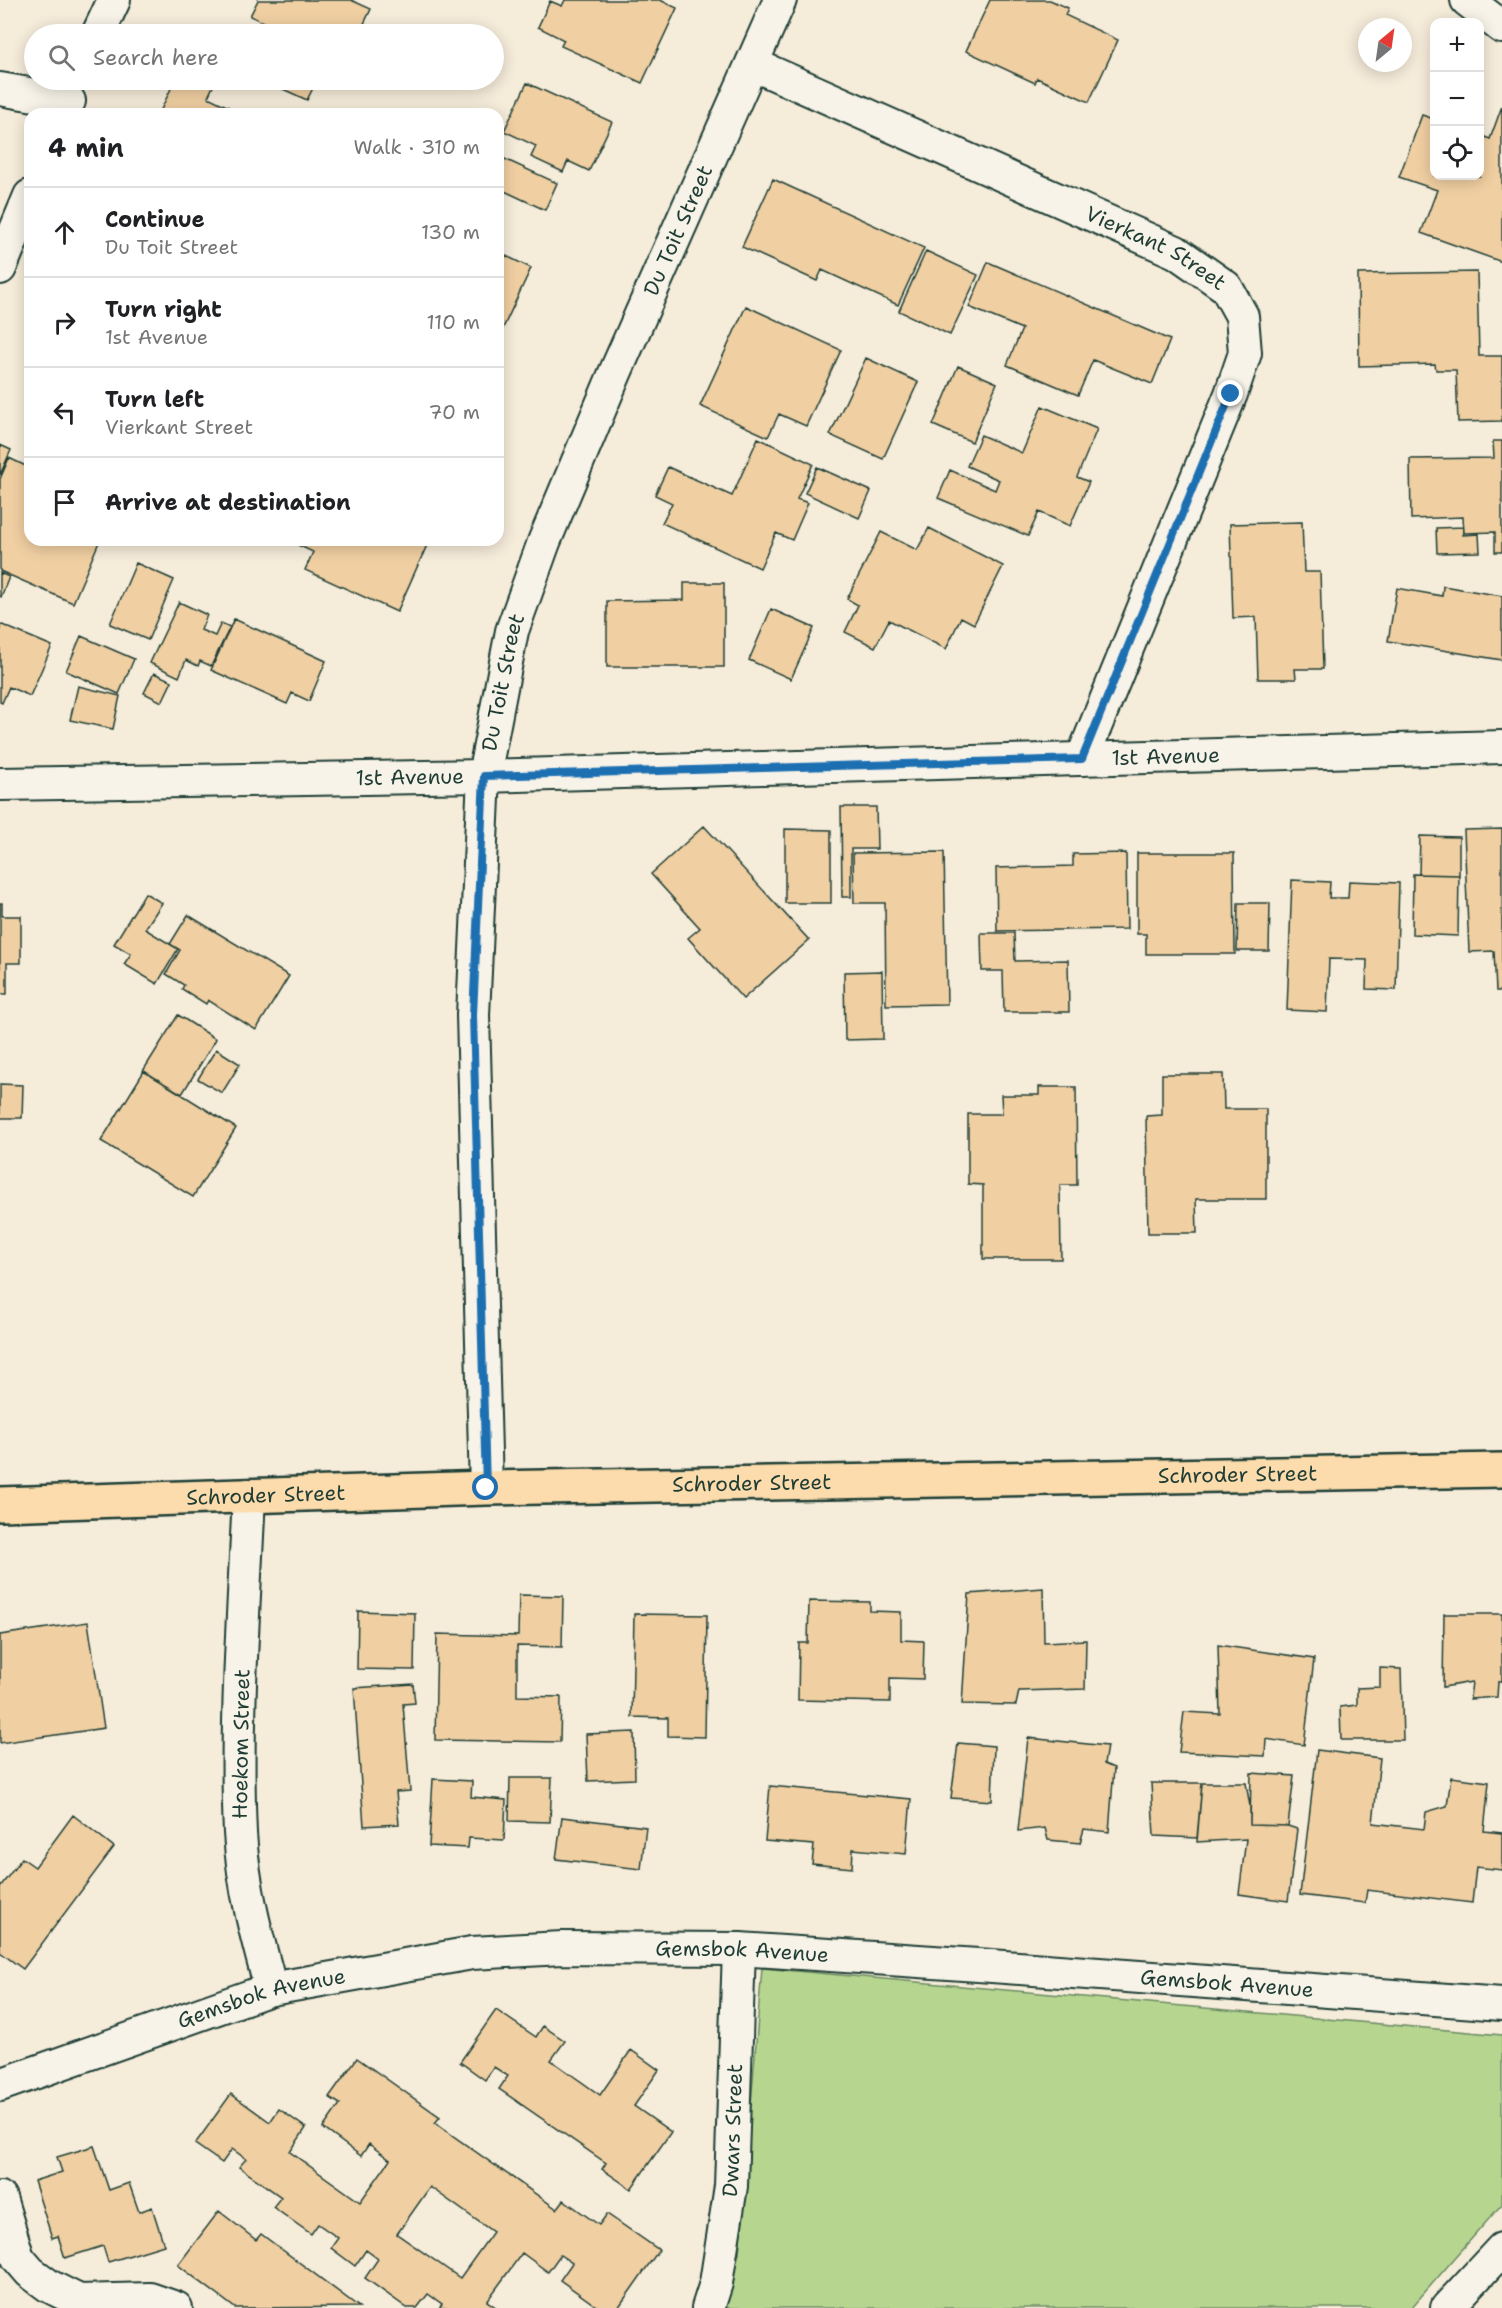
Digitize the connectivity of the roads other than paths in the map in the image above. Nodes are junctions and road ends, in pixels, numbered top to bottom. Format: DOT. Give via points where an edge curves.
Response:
graph roads {
  1 [pos="114,0"];
  2 [pos="780,0"];
  3 [pos="1467,0"];
  4 [pos="103,24"];
  5 [pos="1502,27"];
  6 [pos="752,64"];
  7 [pos="0,89"];
  8 [pos="71,98"];
  9 [pos="24,210"];
  10 [pos="0,268"];
  11 [pos="1502,747"];
  12 [pos="1082,759"];
  13 [pos="484,776"];
  14 [pos="0,784"];
  15 [pos="1502,1470"];
  16 [pos="486,1488"];
  17 [pos="249,1495"];
  18 [pos="0,1504"];
  19 [pos="740,1949"];
  20 [pos="271,1989"];
  21 [pos="1502,2004"];
  22 [pos="0,2085"];
  23 [pos="0,2198"];
  24 [pos="1502,2249"];
  25 [pos="176,2308"];
  26 [pos="708,2308"];
  27 [pos="1447,2308"];
  1 -- 4 [label="street"];
  2 -- 6 [label="street, Du Toit Street"];
  3 -- 5 [label="street"];
  6 -- 12 [label="street, Vierkant Street" via="1176,252 1226,287 1242,316 1245,353 1231,394"];
  6 -- 13 [label="street, Du Toit Street" via="543,542 512,631"];
  7 -- 8 [label="street"];
  9 -- 10 [label="street"];
  11 -- 12 [label="street, 1st Avenue"];
  12 -- 13 [label="street, 1st Avenue"];
  13 -- 14 [label="street, 1st Avenue"];
  13 -- 16 [label="street, Du Toit Street" via="473,1015"];
  15 -- 16 [label="highway, Schroder Street"];
  16 -- 17 [label="highway, Schroder Street"];
  17 -- 18 [label="highway, Schroder Street"];
  17 -- 20 [label="street, Hoekom Street" via="240,1717 240,1834 250,1911"];
  19 -- 20 [label="street, Gemsbok Avenue" via="561,1948 472,1953"];
  19 -- 21 [label="street, Gemsbok Avenue"];
  19 -- 26 [label="street, Dwars Street" via="731,2186 716,2283"];
  20 -- 22 [label="street, Gemsbok Avenue"];
  23 -- 25 [label="street" via="18,2258 49,2286 79,2301 150,2299"];
  24 -- 27 [label="street"];
}
